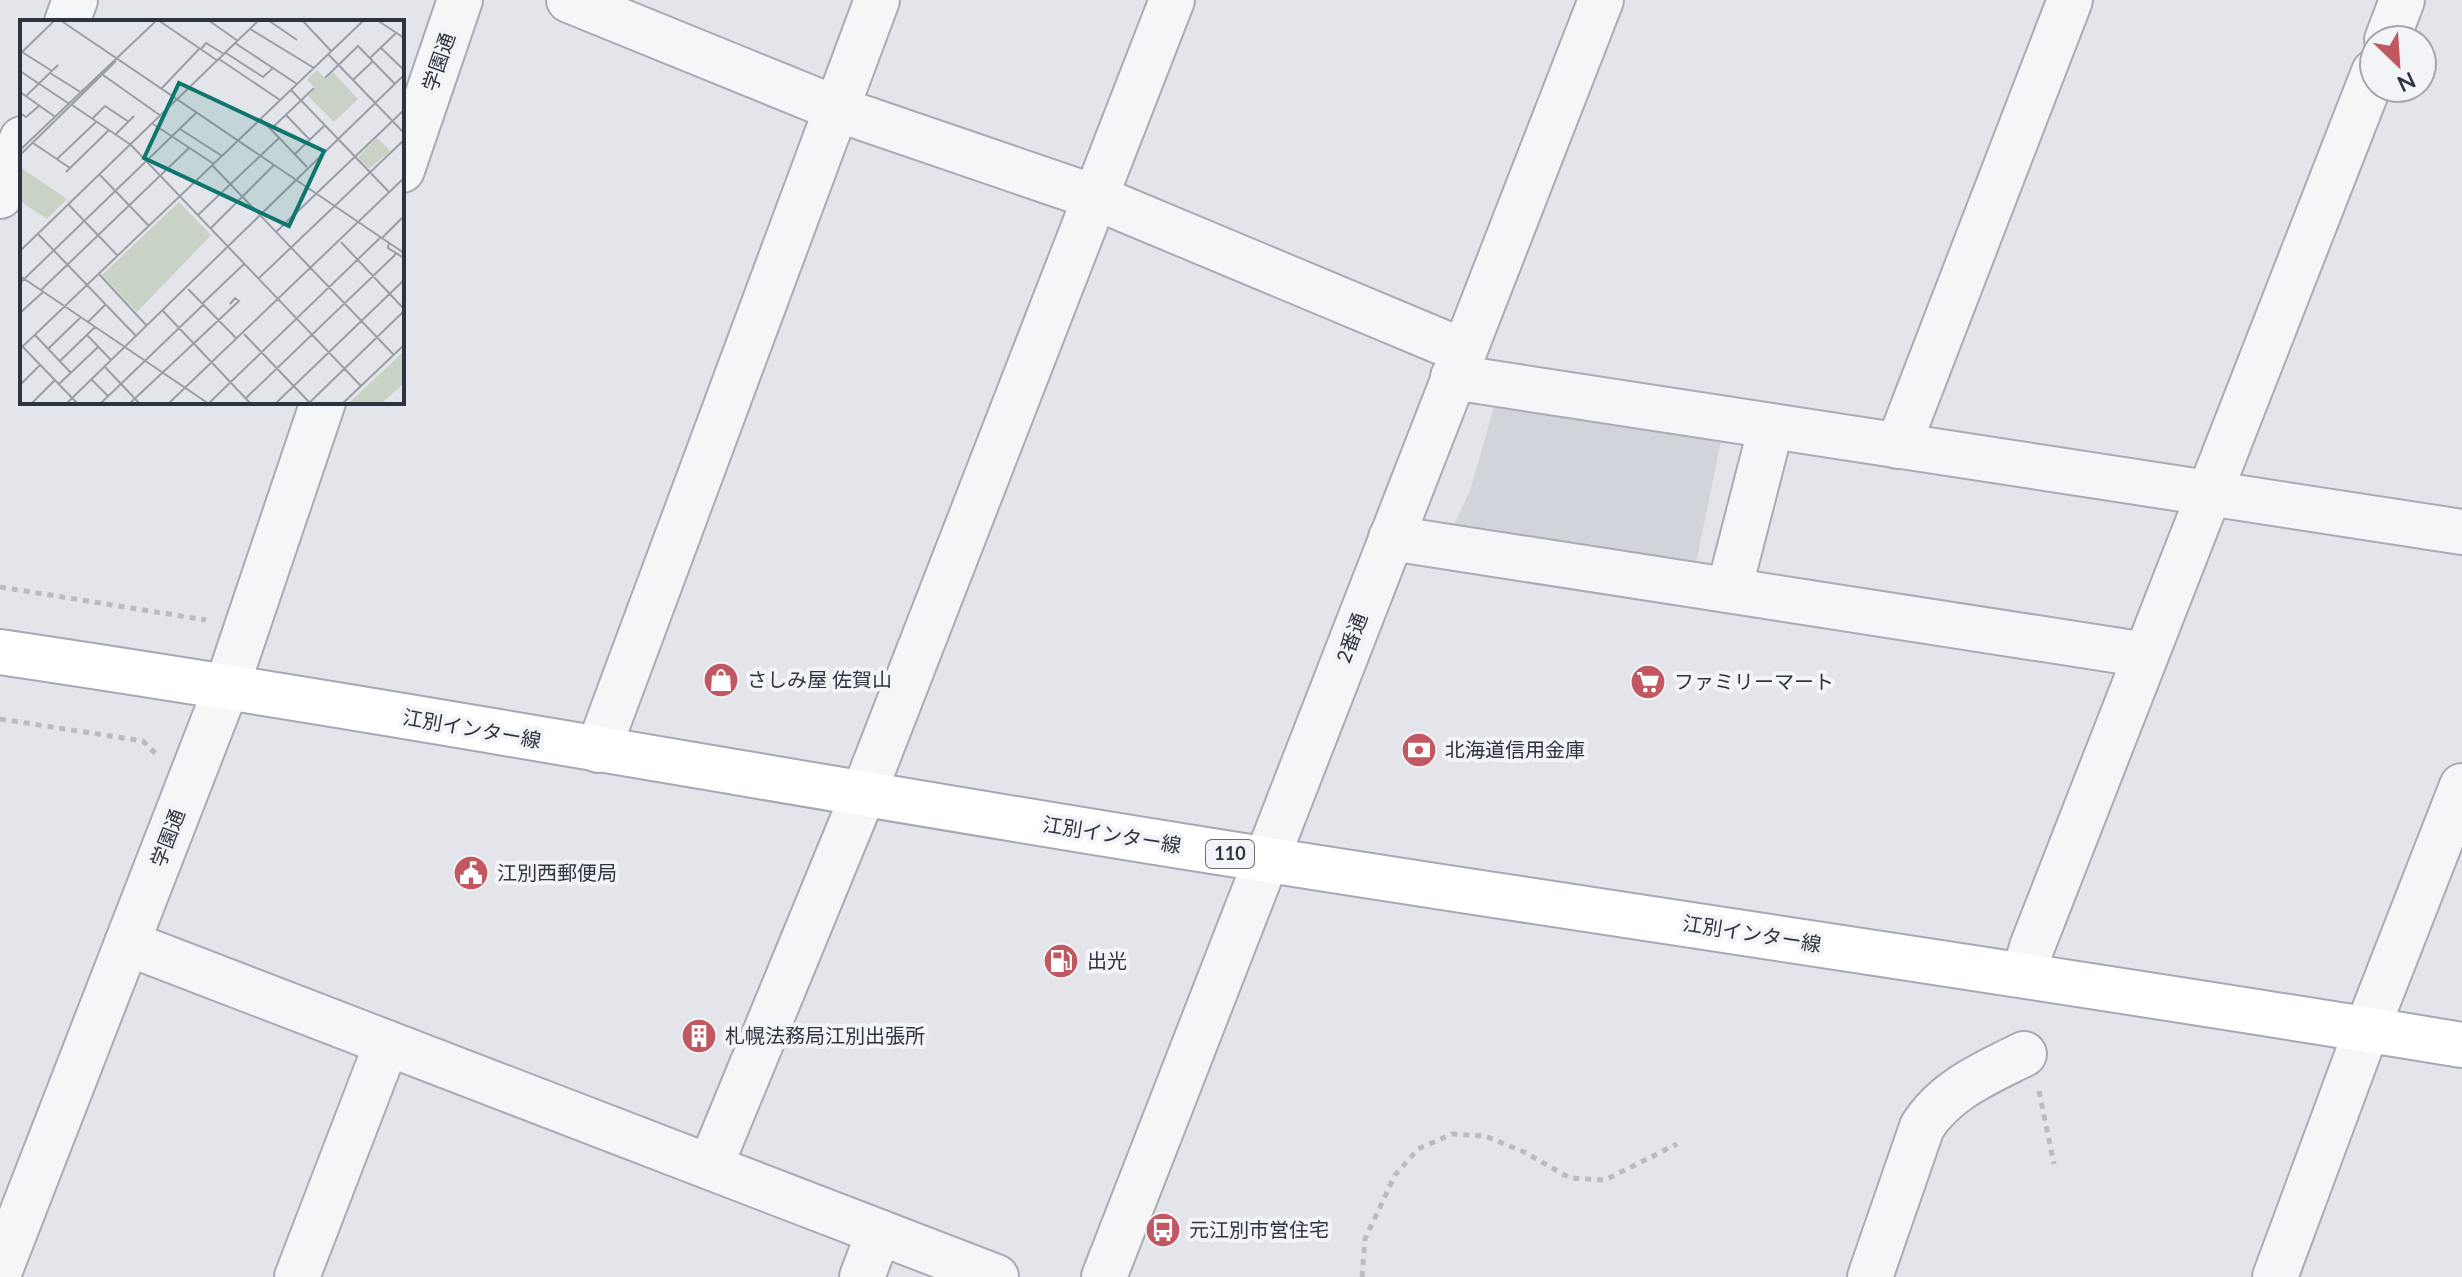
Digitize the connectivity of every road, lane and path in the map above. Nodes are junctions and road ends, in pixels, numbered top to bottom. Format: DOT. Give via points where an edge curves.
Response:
graph roads {
  1 [pos="75,0"];
  2 [pos="460,0"];
  3 [pos="569,0"];
  4 [pos="877,0"];
  5 [pos="1172,0"];
  6 [pos="1601,0"];
  7 [pos="2070,0"];
  8 [pos="2402,0"];
  9 [pos="68,20"];
  10 [pos="2393,24"];
  11 [pos="2361,104"];
  12 [pos="837,109"];
  13 [pos="20,144"];
  14 [pos="404,164"];
  15 [pos="0,196"];
  16 [pos="1097,198"];
  17 [pos="1458,364"];
  18 [pos="322,404"];
  19 [pos="1771,427"];
  20 [pos="1898,446"];
  21 [pos="2209,494"];
  22 [pos="2462,532"];
  23 [pos="1391,538"];
  24 [pos="0,587"];
  25 [pos="1729,590"];
  26 [pos="215,621"];
  27 [pos="0,652"];
  28 [pos="2146,655"];
  29 [pos="227,686"];
  30 [pos="0,719"];
  31 [pos="598,750"];
  32 [pos="163,761"];
  33 [pos="2462,786"];
  34 [pos="863,795"];
  35 [pos="1266,860"];
  36 [pos="127,943"];
  37 [pos="2024,975"];
  38 [pos="2367,1029"];
  39 [pos="387,1043"];
  40 [pos="2462,1045"];
  41 [pos="2024,1054"];
  42 [pos="1677,1144"];
  43 [pos="2054,1164"];
  44 [pos="710,1167"];
  45 [pos="879,1232"];
  46 [pos="0,1270"];
  47 [pos="297,1277"];
  48 [pos="862,1277"];
  49 [pos="996,1277"];
  50 [pos="1104,1277"];
  51 [pos="1362,1277"];
  52 [pos="1870,1277"];
  53 [pos="2275,1277"];
  1 -- 9 [label="street"];
  2 -- 14 [label="street, 学園通"];
  3 -- 12 [label="street"];
  4 -- 12 [label="street"];
  5 -- 16 [label="street"];
  6 -- 17 [label="street, 2番通"];
  7 -- 20 [label="street"];
  8 -- 10 [label="street"];
  11 -- 21 [label="street"];
  12 -- 16 [label="street"];
  12 -- 31 [label="street"];
  13 -- 15 [label="street"];
  16 -- 17 [label="street"];
  16 -- 34 [label="street"];
  17 -- 19 [label="street"];
  17 -- 23 [label="street, 2番通"];
  18 -- 29 [label="street, 学園通"];
  19 -- 20 [label="street"];
  19 -- 25 [label="street"];
  20 -- 21 [label="street"];
  21 -- 22 [label="street"];
  21 -- 28 [label="street"];
  23 -- 25 [label="street"];
  23 -- 35 [label="street, 2番通"];
  24 -- 26 [label="path"];
  25 -- 28 [label="street"];
  27 -- 29 [label="main road, 江別インター線 / 110"];
  28 -- 37 [label="street"];
  29 -- 31 [label="main road, 江別インター線 / 110"];
  29 -- 36 [label="street, 学園通"];
  30 -- 32 [label="path" via="143,741"];
  31 -- 34 [label="main road, 江別インター線 / 110"];
  33 -- 38 [label="street"];
  34 -- 35 [label="main road, 江別インター線 / 110"];
  34 -- 44 [label="street"];
  35 -- 37 [label="main road, 江別インター線 / 110"];
  35 -- 50 [label="street, 2番通"];
  36 -- 39 [label="street"];
  36 -- 46 [label="street, 学園通"];
  37 -- 38 [label="main road, 江別インター線 / 110"];
  38 -- 40 [label="main road, 江別インター線 / 110"];
  38 -- 53 [label="street"];
  39 -- 44 [label="street"];
  39 -- 47 [label="street"];
  41 -- 43 [label="path" via="2041,1094"];
  41 -- 52 [label="street" via="1970,1081 1933,1110 1922,1127"];
  42 -- 51 [label="path" via="1605,1180 1570,1178 1485,1136 1452,1134 1418,1149 1395,1175 1365,1239"];
  44 -- 45 [label="street"];
  45 -- 48 [label="street"];
  45 -- 49 [label="street"];
}
